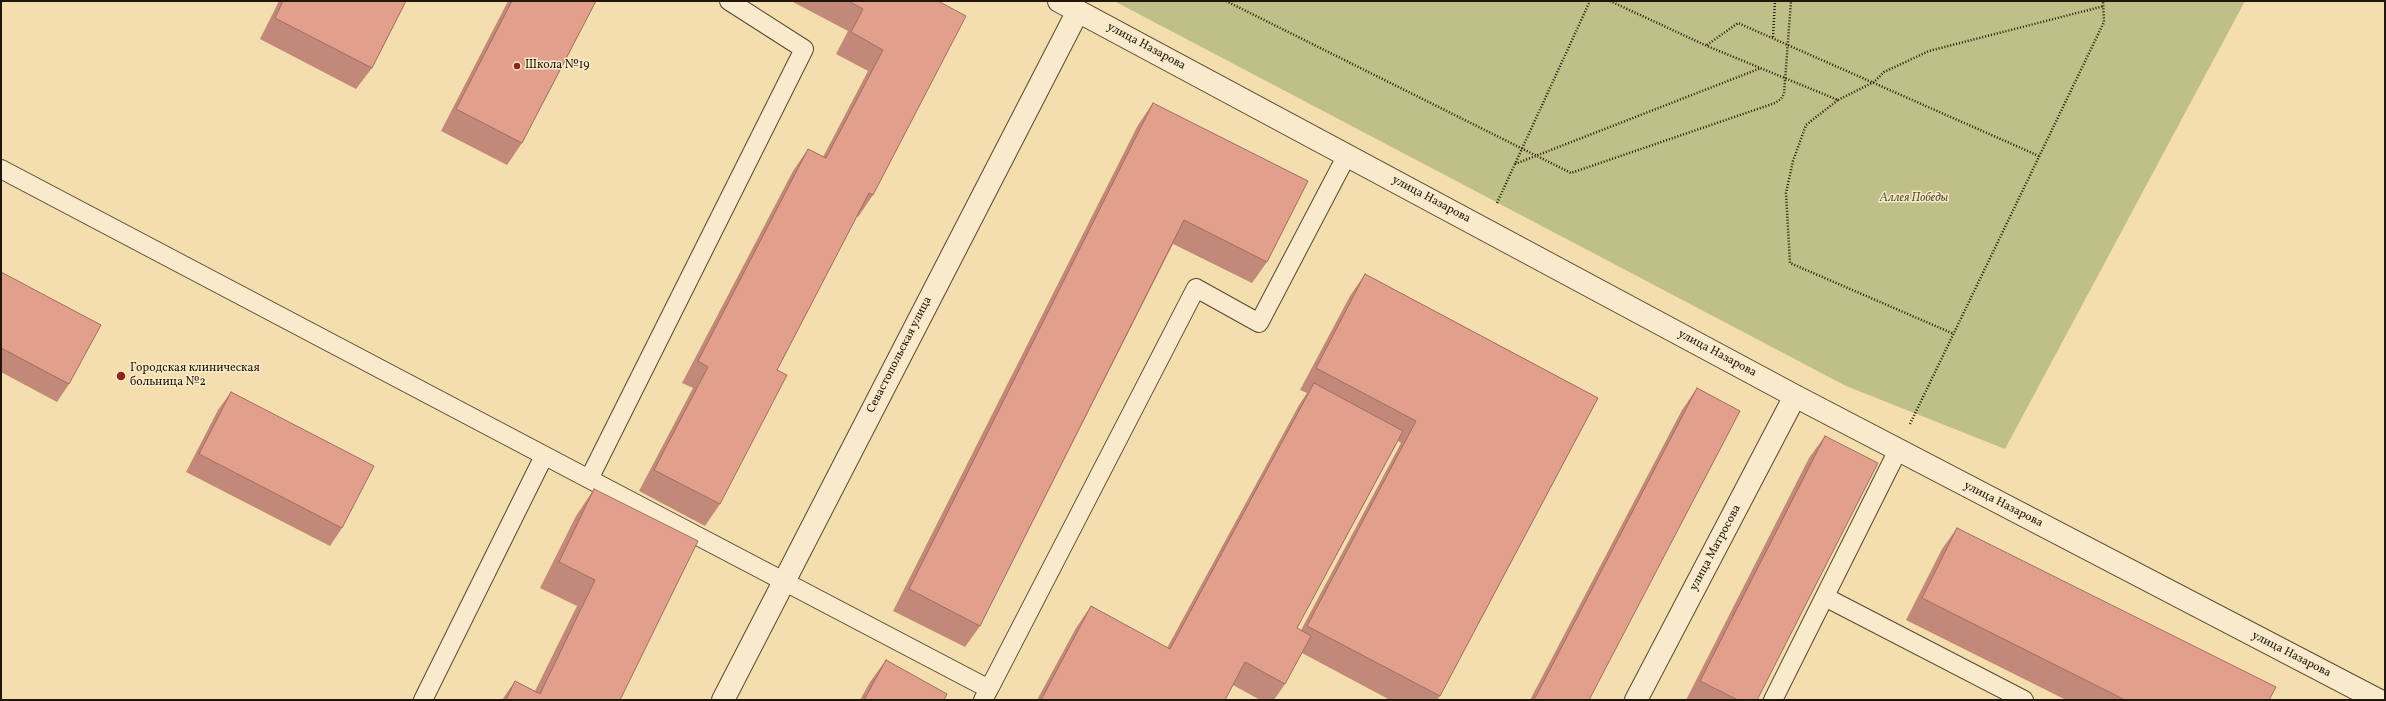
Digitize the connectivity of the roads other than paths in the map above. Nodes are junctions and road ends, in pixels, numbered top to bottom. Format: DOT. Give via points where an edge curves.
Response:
graph roads {
  1 [pos="729,1"];
  2 [pos="1059,1"];
  3 [pos="1078,11"];
  4 [pos="1347,155"];
  5 [pos="1,169"];
  6 [pos="1795,396"];
  7 [pos="1898,450"];
  8 [pos="544,456"];
  9 [pos="589,479"];
  10 [pos="784,580"];
  11 [pos="1825,597"];
  12 [pos="986,694"];
  13 [pos="423,700"];
  14 [pos="723,700"];
  15 [pos="1636,700"];
  16 [pos="1773,700"];
  17 [pos="2024,700"];
  18 [pos="2378,700"];
  1 -- 9 [label="lane" via="804,49"];
  2 -- 3 [label="street, улица Назарова"];
  3 -- 4 [label="street, улица Назарова"];
  3 -- 10 [label="street, Севастопольская улица"];
  4 -- 6 [label="street, улица Назарова"];
  4 -- 12 [label="lane" via="1259,323 1196,288"];
  5 -- 8 [label="lane"];
  6 -- 7 [label="street, улица Назарова"];
  6 -- 15 [label="street, улица Матросова"];
  7 -- 11 [label="lane"];
  7 -- 18 [label="street, улица Назарова"];
  8 -- 9 [label="lane"];
  8 -- 13 [label="lane"];
  9 -- 10 [label="lane"];
  10 -- 12 [label="lane"];
  10 -- 14 [label="street, Севастопольская улица"];
  11 -- 16 [label="lane"];
  11 -- 17 [label="lane"];
}
